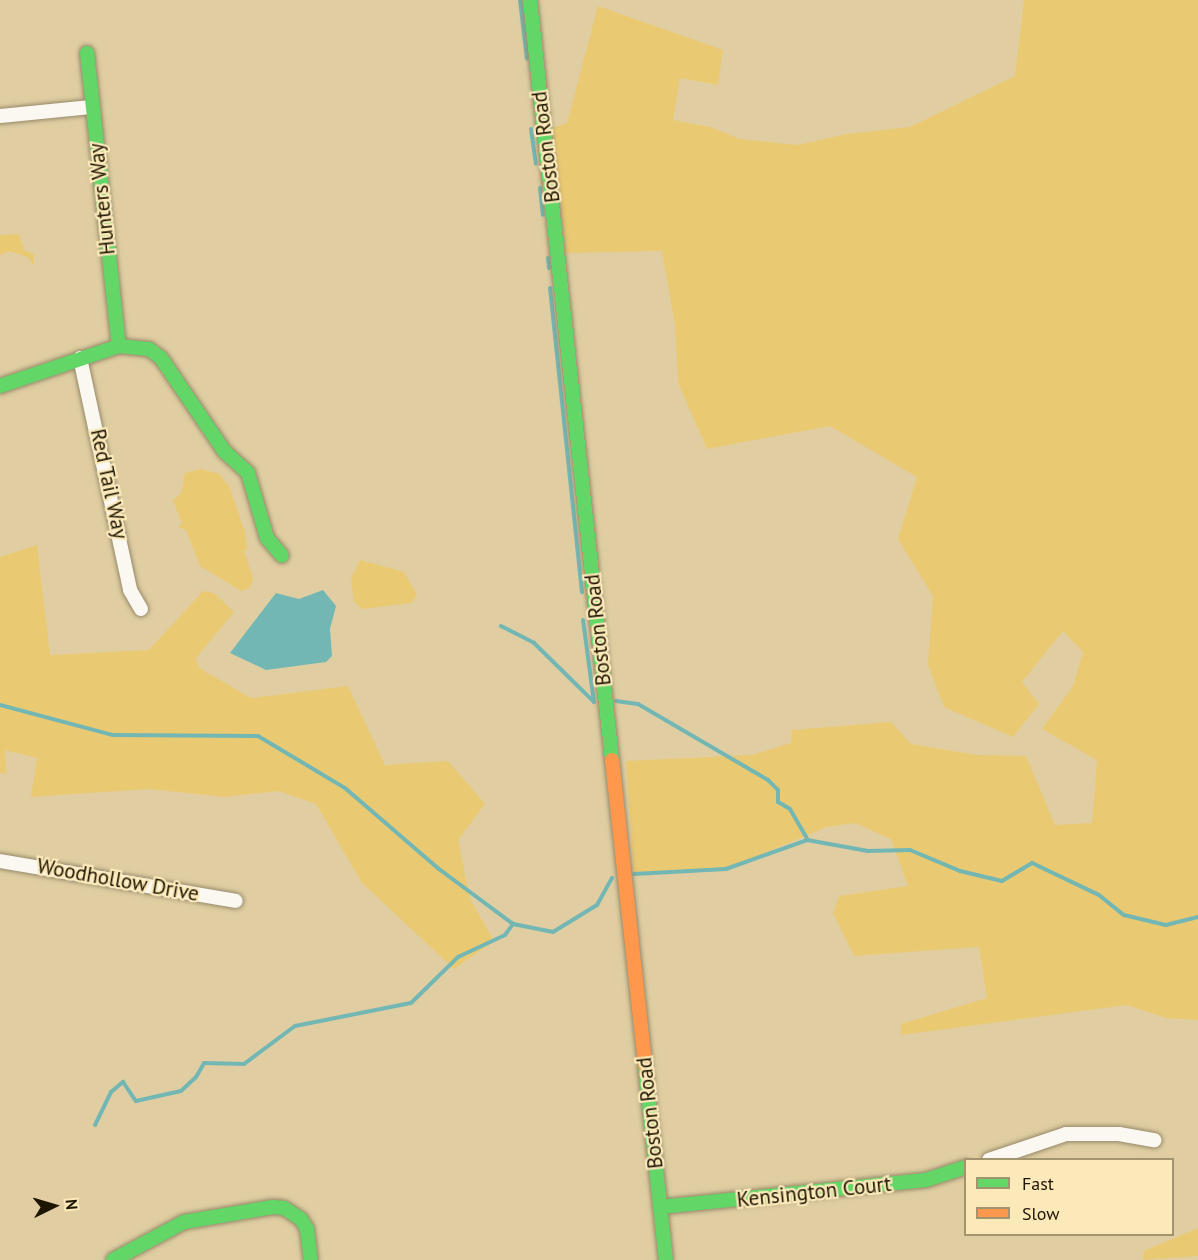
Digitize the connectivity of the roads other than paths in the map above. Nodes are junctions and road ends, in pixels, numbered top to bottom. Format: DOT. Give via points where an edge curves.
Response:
graph roads {
  1 [pos="530,0"];
  2 [pos="87,53"];
  3 [pos="92,107"];
  4 [pos="0,116"];
  5 [pos="119,346"];
  6 [pos="80,358"];
  7 [pos="0,386"];
  8 [pos="282,556"];
  9 [pos="141,609"];
  10 [pos="0,861"];
  11 [pos="236,901"];
  12 [pos="1154,1140"];
  13 [pos="995,1158"];
  14 [pos="964,1168"];
  15 [pos="660,1207"];
  16 [pos="113,1260"];
  17 [pos="310,1260"];
  18 [pos="666,1260"];
  1 -- 15 [label="street, Boston Road"];
  2 -- 3 [label="street, Hunters Way"];
  3 -- 4 [label="street"];
  3 -- 5 [label="street, Hunters Way"];
  5 -- 6 [label="street"];
  5 -- 8 [label="street" via="149,349 161,358 213,438 248,473 267,538"];
  6 -- 7 [label="street"];
  6 -- 9 [label="street, Red Tail Way" via="130,590"];
  10 -- 11 [label="street, Woodhollow Drive"];
  12 -- 13 [label="street" via="1119,1134 1066,1134"];
  14 -- 15 [label="street, Kensington Court" via="926,1180"];
  15 -- 18 [label="street, Boston Road"];
  16 -- 17 [label="street" via="143,1240 184,1222 273,1208 293,1212 307,1229"];
}
